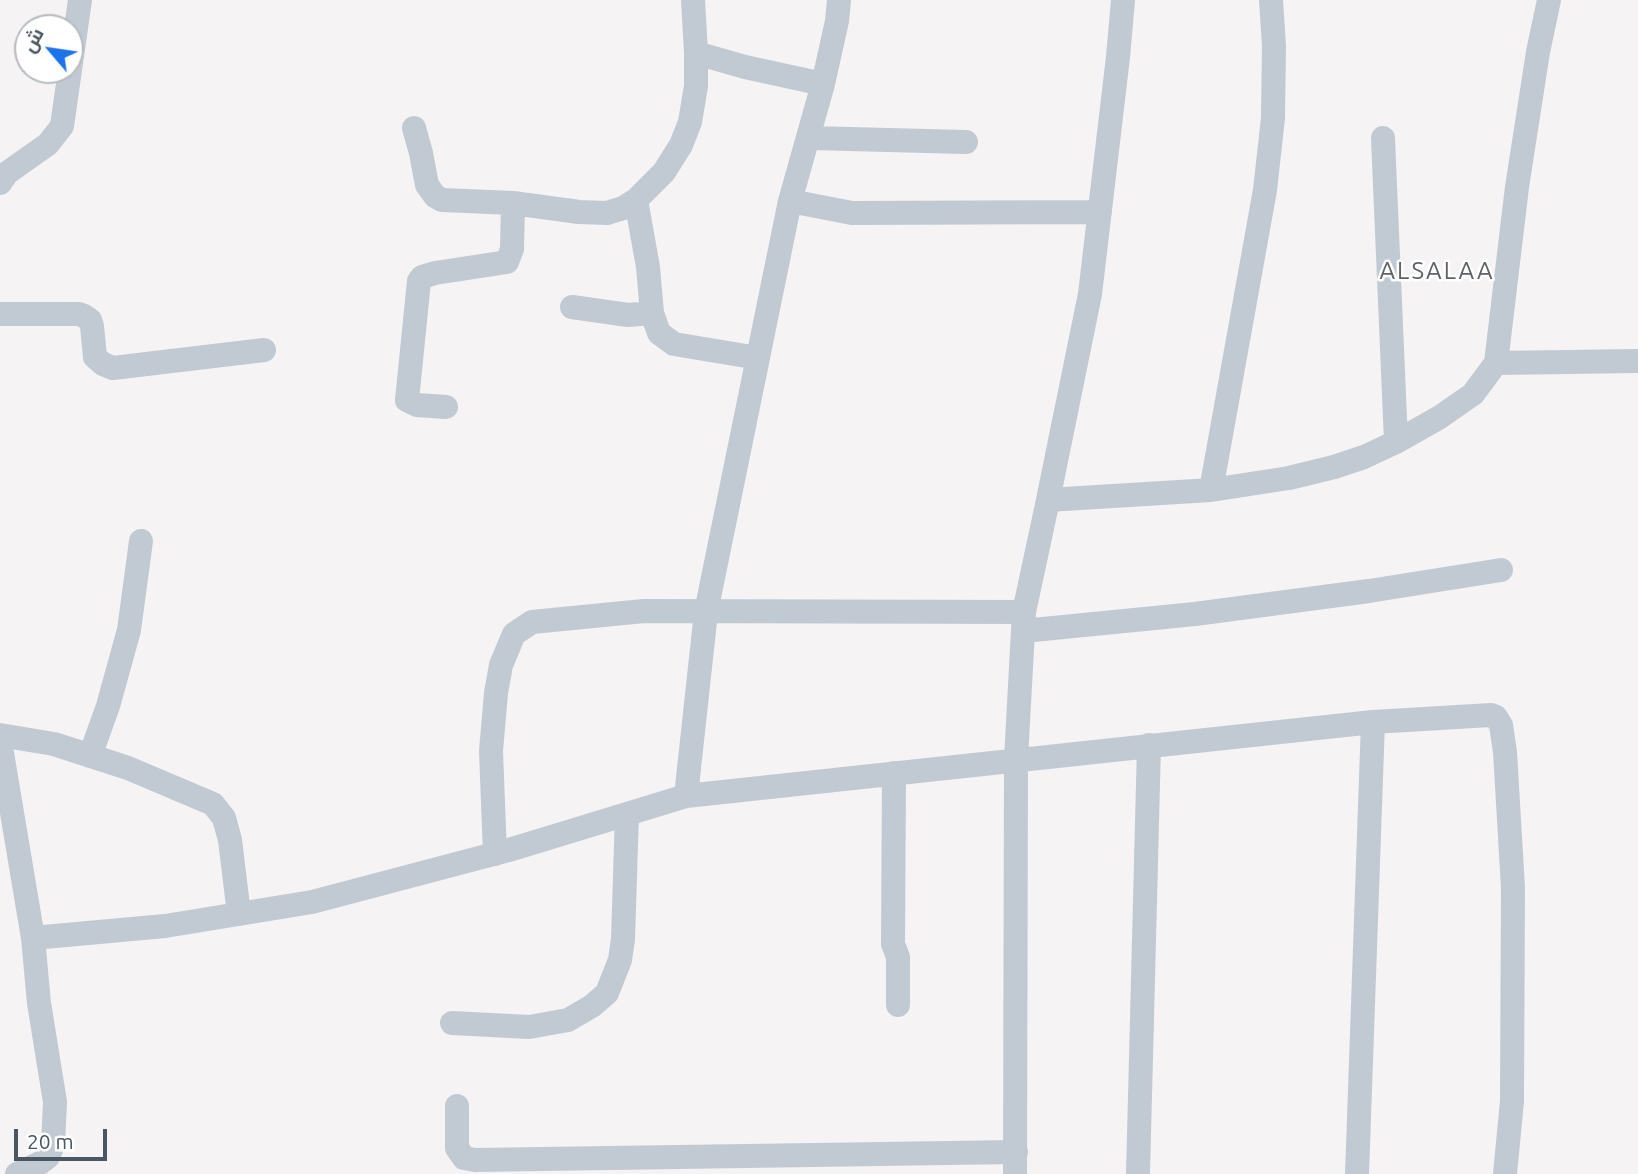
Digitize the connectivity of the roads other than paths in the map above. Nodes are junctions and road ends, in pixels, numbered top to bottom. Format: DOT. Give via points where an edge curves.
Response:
graph roads {
  1 [pos="80,0"];
  2 [pos="694,0"];
  3 [pos="839,0"];
  4 [pos="1123,0"];
  5 [pos="1271,0"];
  6 [pos="1549,0"];
  7 [pos="696,53"];
  8 [pos="824,84"];
  9 [pos="414,128"];
  10 [pos="810,138"];
  11 [pos="1383,138"];
  12 [pos="966,142"];
  13 [pos="0,183"];
  14 [pos="636,200"];
  15 [pos="790,201"];
  16 [pos="513,203"];
  17 [pos="1100,212"];
  18 [pos="572,307"];
  19 [pos="653,313"];
  20 [pos="0,314"];
  21 [pos="264,351"];
  22 [pos="758,358"];
  23 [pos="1638,361"];
  24 [pos="1496,363"];
  25 [pos="446,407"];
  26 [pos="1396,442"];
  27 [pos="1211,489"];
  28 [pos="1048,500"];
  29 [pos="141,541"];
  30 [pos="1501,570"];
  31 [pos="706,612"];
  32 [pos="1024,622"];
  33 [pos="1373,722"];
  34 [pos="0,735"];
  35 [pos="0,741"];
  36 [pos="1149,745"];
  37 [pos="90,756"];
  38 [pos="1016,759"];
  39 [pos="894,773"];
  40 [pos="686,796"];
  41 [pos="627,814"];
  42 [pos="495,854"];
  43 [pos="239,914"];
  44 [pos="33,938"];
  45 [pos="898,1004"];
  46 [pos="452,1023"];
  47 [pos="457,1106"];
  48 [pos="1016,1163"];
  49 [pos="17,1174"];
  50 [pos="1138,1174"];
  51 [pos="1357,1174"];
  52 [pos="1505,1174"];
  1 -- 13 [label="street" via="62,126 48,144"];
  2 -- 7 [label="street"];
  3 -- 8 [label="street"];
  4 -- 17 [label="street"];
  5 -- 27 [label="street" via="1273,118 1265,190"];
  6 -- 24 [label="street" via="1517,187"];
  7 -- 8 [label="street"];
  7 -- 14 [label="street" via="696,86 681,145 664,172"];
  8 -- 10 [label="street"];
  9 -- 16 [label="street" via="427,185 435,196"];
  10 -- 12 [label="street"];
  10 -- 15 [label="street"];
  11 -- 26 [label="street"];
  14 -- 16 [label="street" via="607,212"];
  14 -- 19 [label="street"];
  15 -- 17 [label="street" via="852,213"];
  15 -- 22 [label="street"];
  16 -- 25 [label="street" via="512,249 507,262 435,273 419,281 407,400"];
  17 -- 28 [label="street" via="1090,294"];
  18 -- 19 [label="street" via="628,315"];
  19 -- 22 [label="street" via="659,332 674,344"];
  20 -- 21 [label="street" via="84,316 92,326 95,357 113,368"];
  22 -- 31 [label="street"];
  23 -- 24 [label="street"];
  24 -- 26 [label="street" via="1473,394"];
  26 -- 27 [label="street" via="1335,467"];
  27 -- 28 [label="street"];
  28 -- 32 [label="street"];
  29 -- 37 [label="street" via="130,630"];
  30 -- 32 [label="street" via="1195,614"];
  31 -- 32 [label="street"];
  31 -- 40 [label="street"];
  31 -- 42 [label="street" via="644,611 532,622 514,634 501,665 491,751"];
  32 -- 38 [label="street"];
  33 -- 36 [label="street"];
  33 -- 51 [label="street"];
  33 -- 52 [label="street" via="1490,715 1501,725 1513,888 1511,1101"];
  34 -- 37 [label="street" via="54,744"];
  35 -- 44 [label="street"];
  36 -- 38 [label="street"];
  36 -- 50 [label="street"];
  37 -- 43 [label="street" via="200,797 219,811 230,840"];
  38 -- 39 [label="street"];
  38 -- 48 [label="street"];
  39 -- 40 [label="street"];
  39 -- 45 [label="street" via="893,944 898,957"];
  40 -- 41 [label="street"];
  41 -- 42 [label="street"];
  41 -- 46 [label="street" via="623,939 607,993 568,1020 529,1027"];
  42 -- 43 [label="street" via="312,902"];
  43 -- 44 [label="street"];
  44 -- 49 [label="street" via="55,1102 53,1146 48,1157"];
  47 -- 48 [label="street" via="457,1148 464,1158 475,1160"];
}
